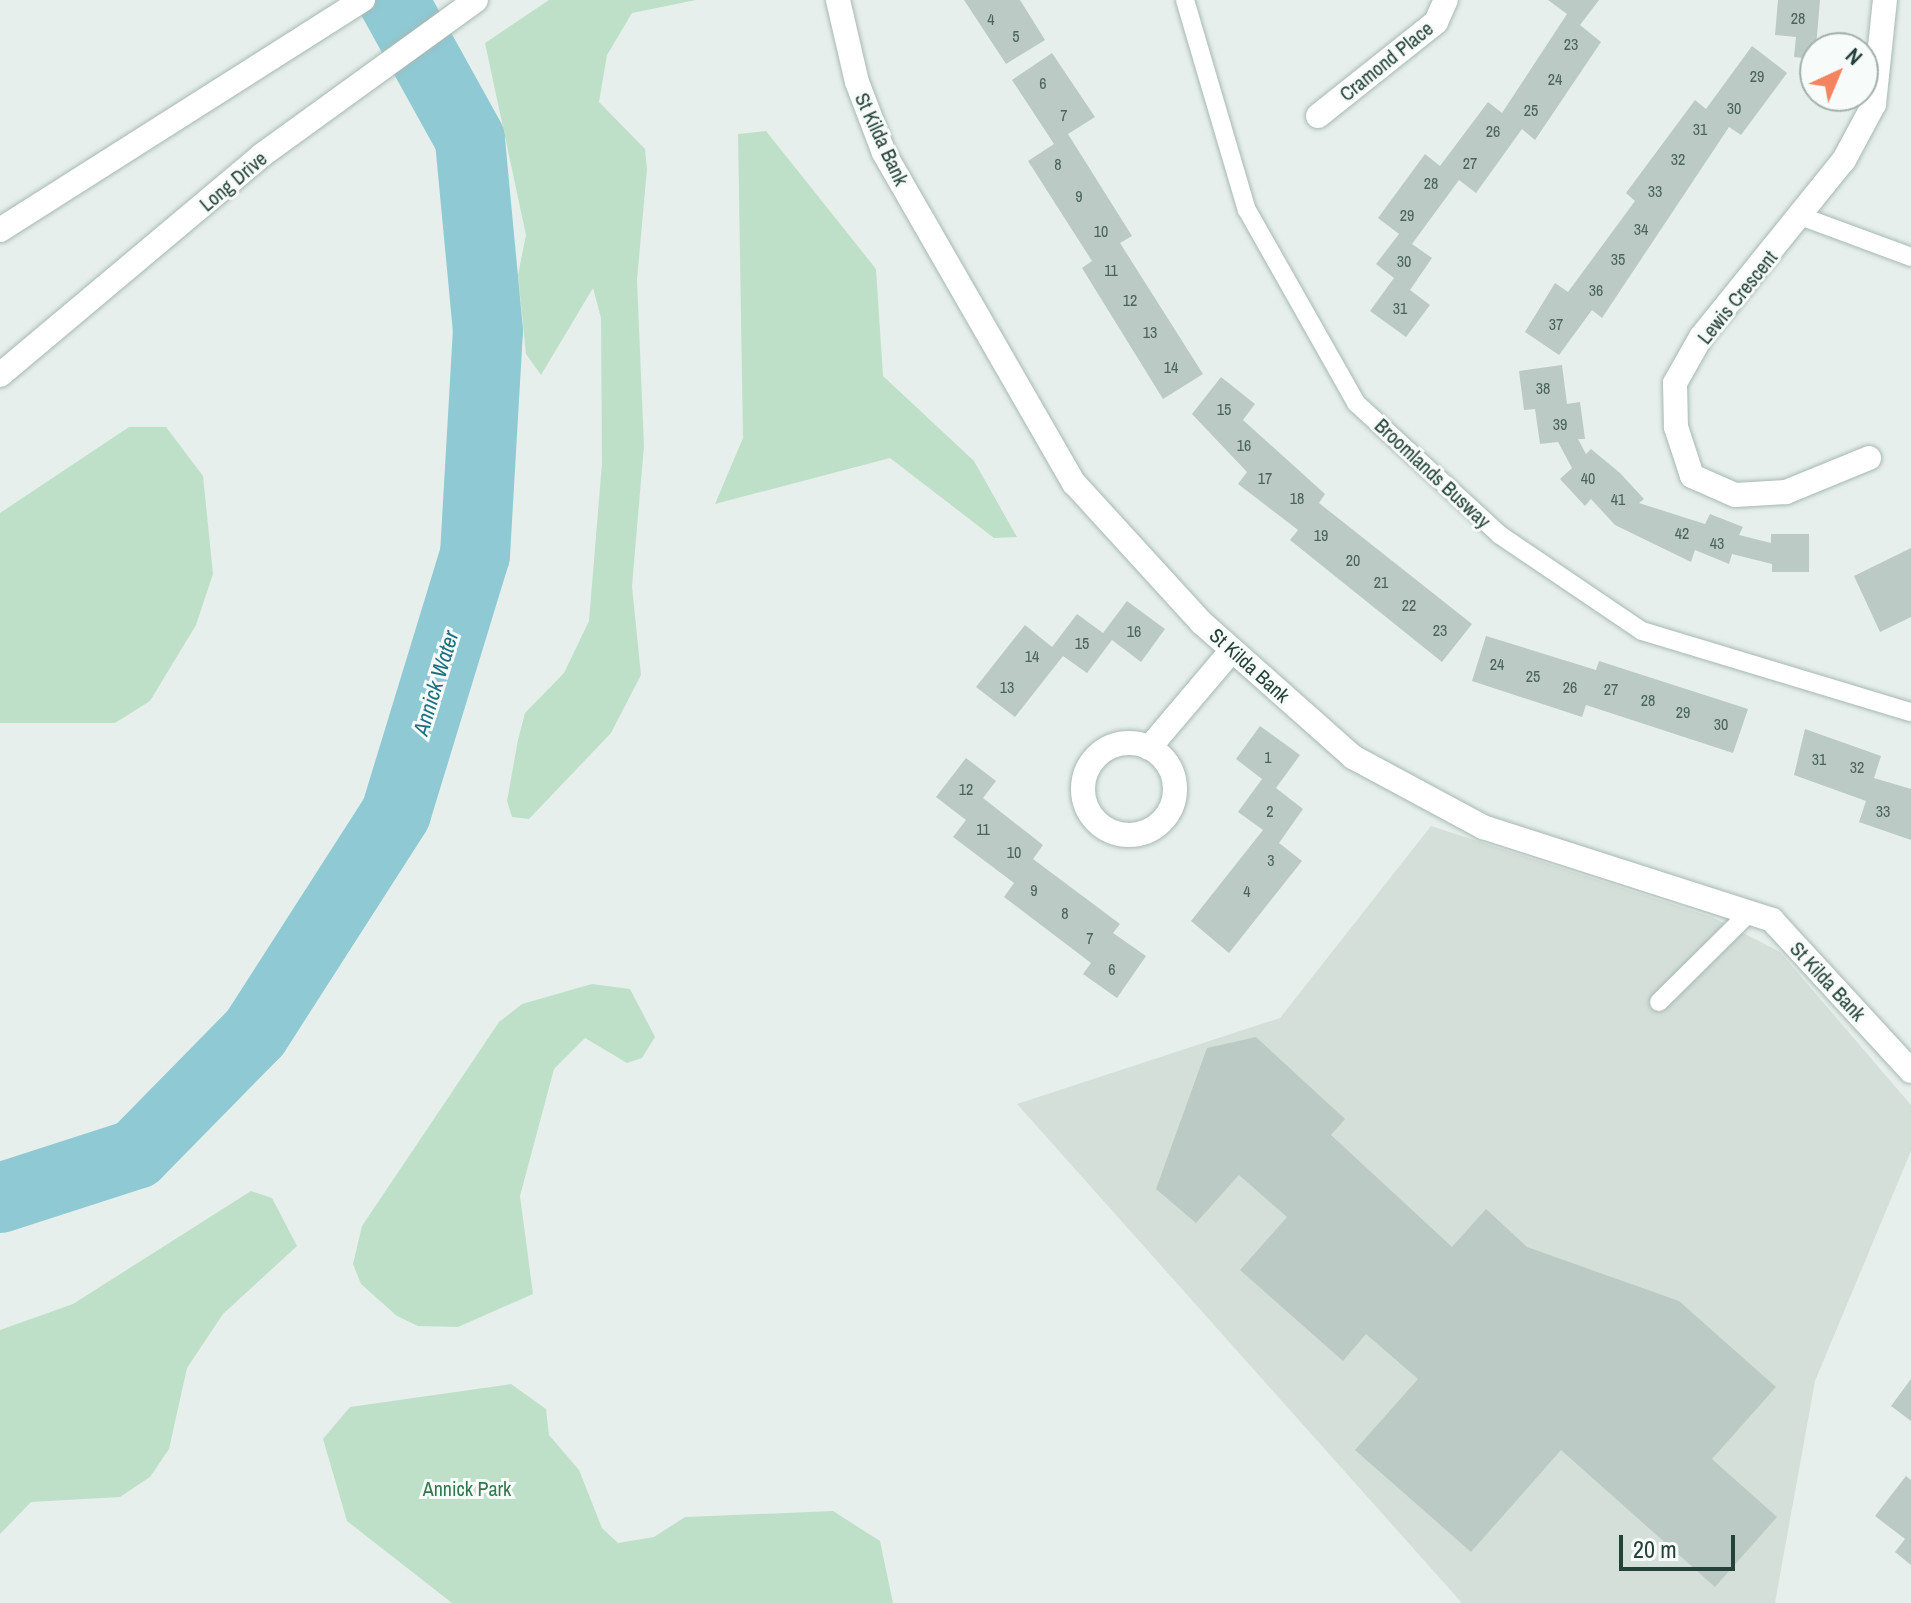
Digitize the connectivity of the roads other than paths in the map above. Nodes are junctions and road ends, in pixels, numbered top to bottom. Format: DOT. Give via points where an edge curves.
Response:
graph roads {
  1 [pos="363,0"];
  2 [pos="476,0"];
  3 [pos="838,0"];
  4 [pos="1185,0"];
  5 [pos="1446,0"];
  6 [pos="1885,0"];
  7 [pos="1318,116"];
  8 [pos="1803,217"];
  9 [pos="0,230"];
  10 [pos="1911,257"];
  11 [pos="0,375"];
  12 [pos="1869,458"];
  13 [pos="1232,650"];
  14 [pos="1911,712"];
  15 [pos="1149,748"];
  16 [pos="1749,913"];
  17 [pos="1659,1002"];
  18 [pos="1911,1071"];
  1 -- 9 [label="street"];
  2 -- 11 [label="street, Long Drive" via="262,155"];
  3 -- 13 [label="street, St Kilda Bank" via="857,82 884,153 1074,483"];
  4 -- 14 [label="lane, Broomlands Busway" via="1247,210 1356,403 1500,535 1642,631"];
  5 -- 7 [label="street, Cramond Place" via="1436,22"];
  6 -- 8 [label="street, Lewis Crescent" via="1874,104"];
  8 -- 10 [label="lane"];
  8 -- 12 [label="street, Lewis Crescent" via="1701,337 1675,383 1676,427 1692,476 1735,495 1786,492"];
  13 -- 15 [label="street"];
  13 -- 16 [label="street, St Kilda Bank" via="1353,757 1483,827"];
  16 -- 17 [label="lane"];
  16 -- 18 [label="street, St Kilda Bank" via="1772,920"];
}
